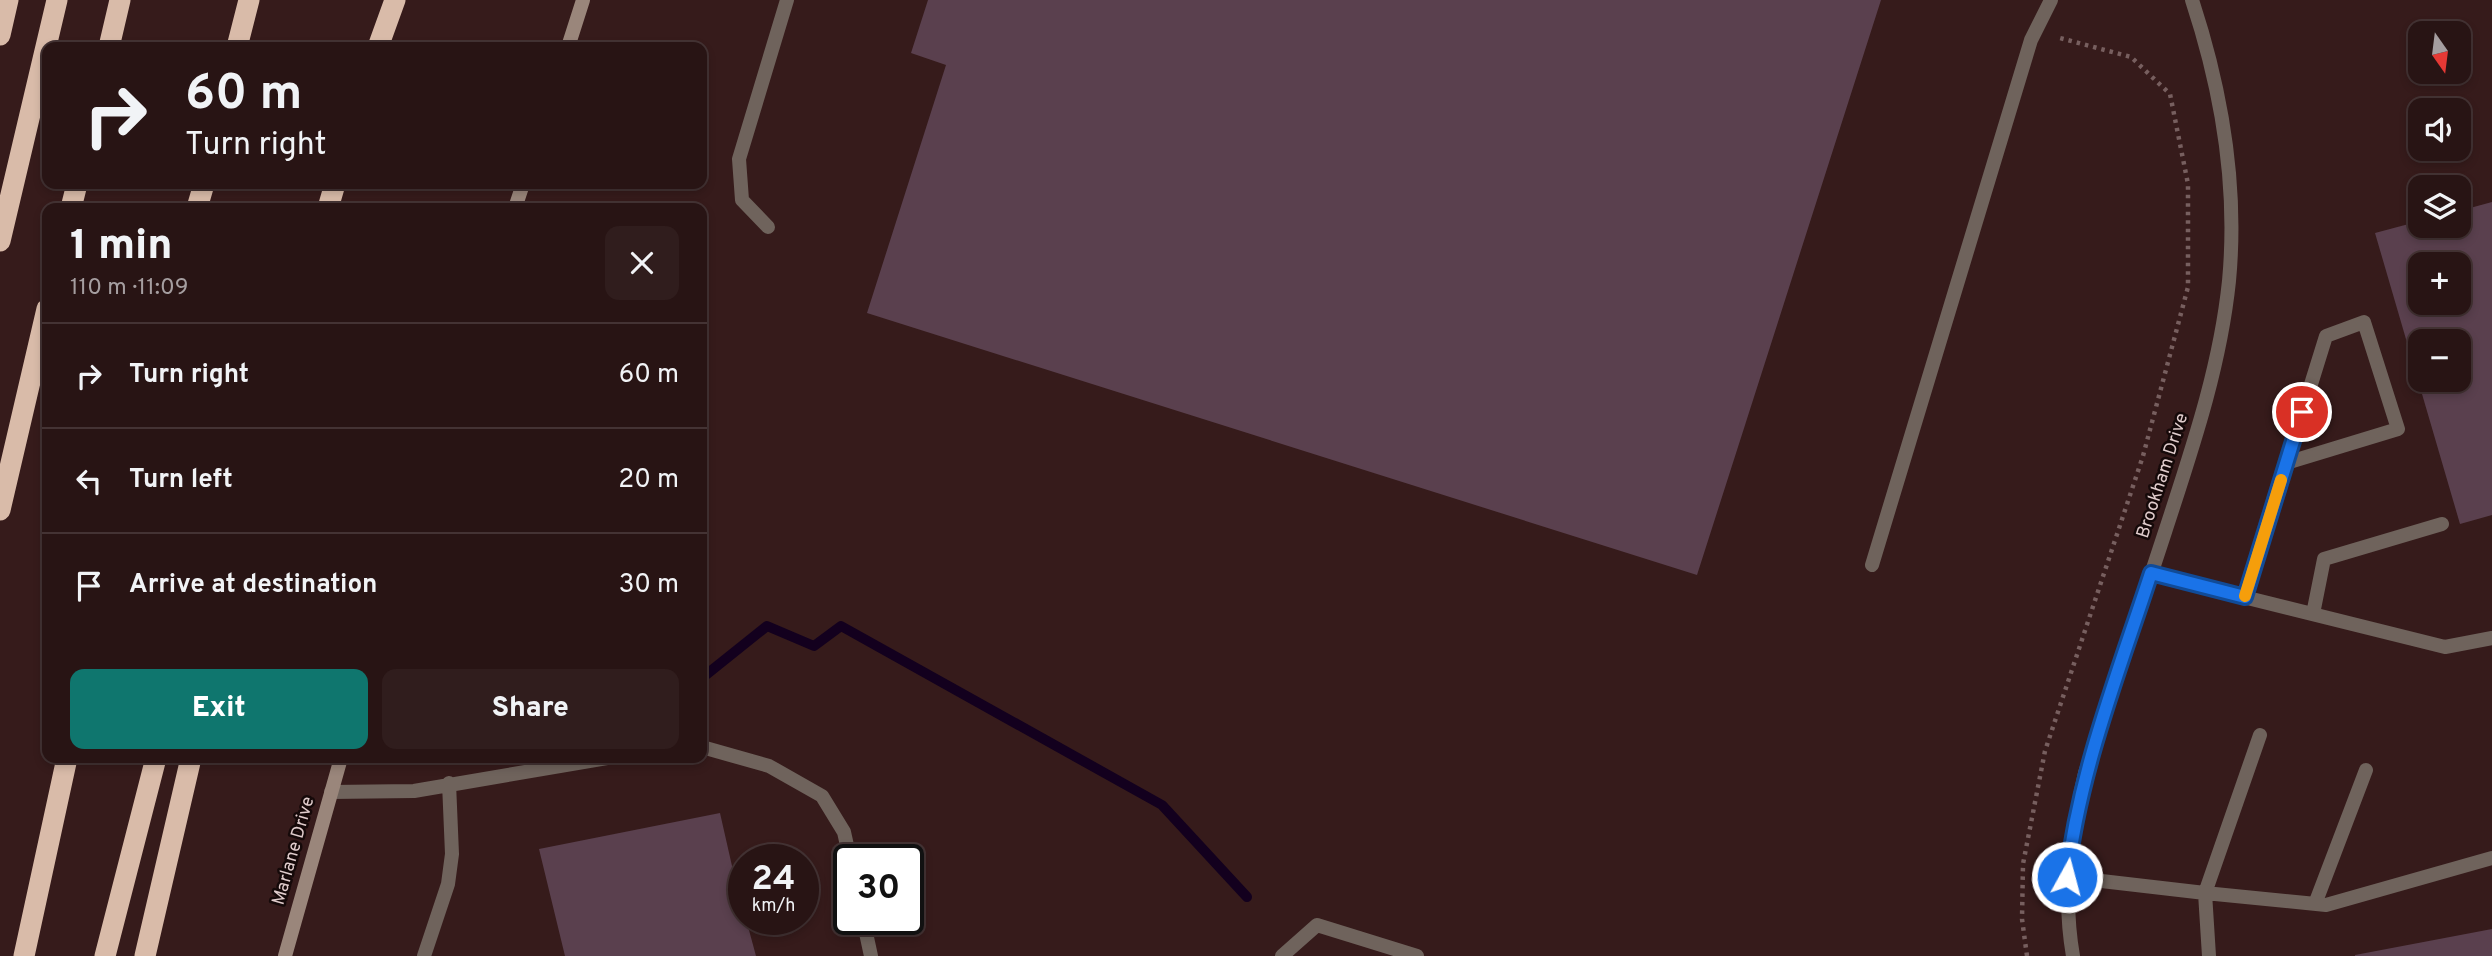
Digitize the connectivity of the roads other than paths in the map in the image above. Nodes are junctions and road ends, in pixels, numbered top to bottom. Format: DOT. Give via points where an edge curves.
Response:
graph roads {
  1 [pos="8,0"];
  2 [pos="57,0"];
  3 [pos="120,0"];
  4 [pos="249,0"];
  5 [pos="395,0"];
  6 [pos="583,0"];
  7 [pos="787,0"];
  8 [pos="2051,0"];
  9 [pos="2192,0"];
  10 [pos="0,35"];
  11 [pos="47,42"];
  12 [pos="110,42"];
  13 [pos="238,42"];
  14 [pos="380,42"];
  15 [pos="570,42"];
  16 [pos="42,63"];
  17 [pos="768,227"];
  18 [pos="0,241"];
  19 [pos="42,330"];
  20 [pos="2286,463"];
  21 [pos="0,510"];
  22 [pos="2442,524"];
  23 [pos="1871,565"];
  24 [pos="2151,573"];
  25 [pos="2245,597"];
  26 [pos="2313,614"];
  27 [pos="2492,638"];
  28 [pos="2260,735"];
  29 [pos="707,748"];
  30 [pos="66,763"];
  31 [pos="155,763"];
  32 [pos="190,763"];
  33 [pos="340,763"];
  34 [pos="575,763"];
  35 [pos="2366,770"];
  36 [pos="449,783"];
  37 [pos="331,792"];
  38 [pos="847,844"];
  39 [pos="2492,858"];
  40 [pos="2067,877"];
  41 [pos="2204,893"];
  42 [pos="2315,904"];
  43 [pos="866,935"];
  44 [pos="24,956"];
  45 [pos="105,956"];
  46 [pos="145,956"];
  47 [pos="285,956"];
  48 [pos="424,956"];
  49 [pos="871,956"];
  50 [pos="1282,956"];
  51 [pos="1417,956"];
  52 [pos="2073,956"];
  53 [pos="2209,956"];
  1 -- 10 [label="highway"];
  2 -- 11 [label="highway"];
  3 -- 12 [label="highway"];
  4 -- 13 [label="highway"];
  5 -- 14 [label="highway"];
  6 -- 15 [label="street"];
  7 -- 17 [label="street" via="738,159 742,200"];
  8 -- 23 [label="street" via="2035,31"];
  9 -- 24 [label="street, Brookham Drive" via="2221,105 2230,167 2229,280 2205,412"];
  16 -- 18 [label="highway"];
  19 -- 21 [label="highway"];
  20 -- 20 [label="street" via="2326,335 2364,322 2398,429"];
  20 -- 25 [label="street"];
  22 -- 26 [label="street" via="2324,559"];
  24 -- 25 [label="street"];
  24 -- 40 [label="street, Brookham Drive" via="2085,773"];
  25 -- 26 [label="street"];
  26 -- 27 [label="street" via="2445,647"];
  28 -- 41 [label="street"];
  29 -- 38 [label="street" via="769,766 822,796"];
  30 -- 44 [label="highway"];
  31 -- 45 [label="highway"];
  32 -- 46 [label="highway"];
  33 -- 37 [label="street, Marlane Drive"];
  34 -- 36 [label="street"];
  35 -- 42 [label="street"];
  36 -- 37 [label="street" via="414,791"];
  36 -- 48 [label="street" via="452,854 448,884"];
  37 -- 47 [label="street, Marlane Drive"];
  39 -- 42 [label="street" via="2326,905"];
  40 -- 41 [label="street"];
  40 -- 52 [label="street, Brookham Drive"];
  41 -- 42 [label="street"];
  41 -- 53 [label="street"];
  43 -- 49 [label="street"];
  50 -- 51 [label="street" via="1317,925"];
}
